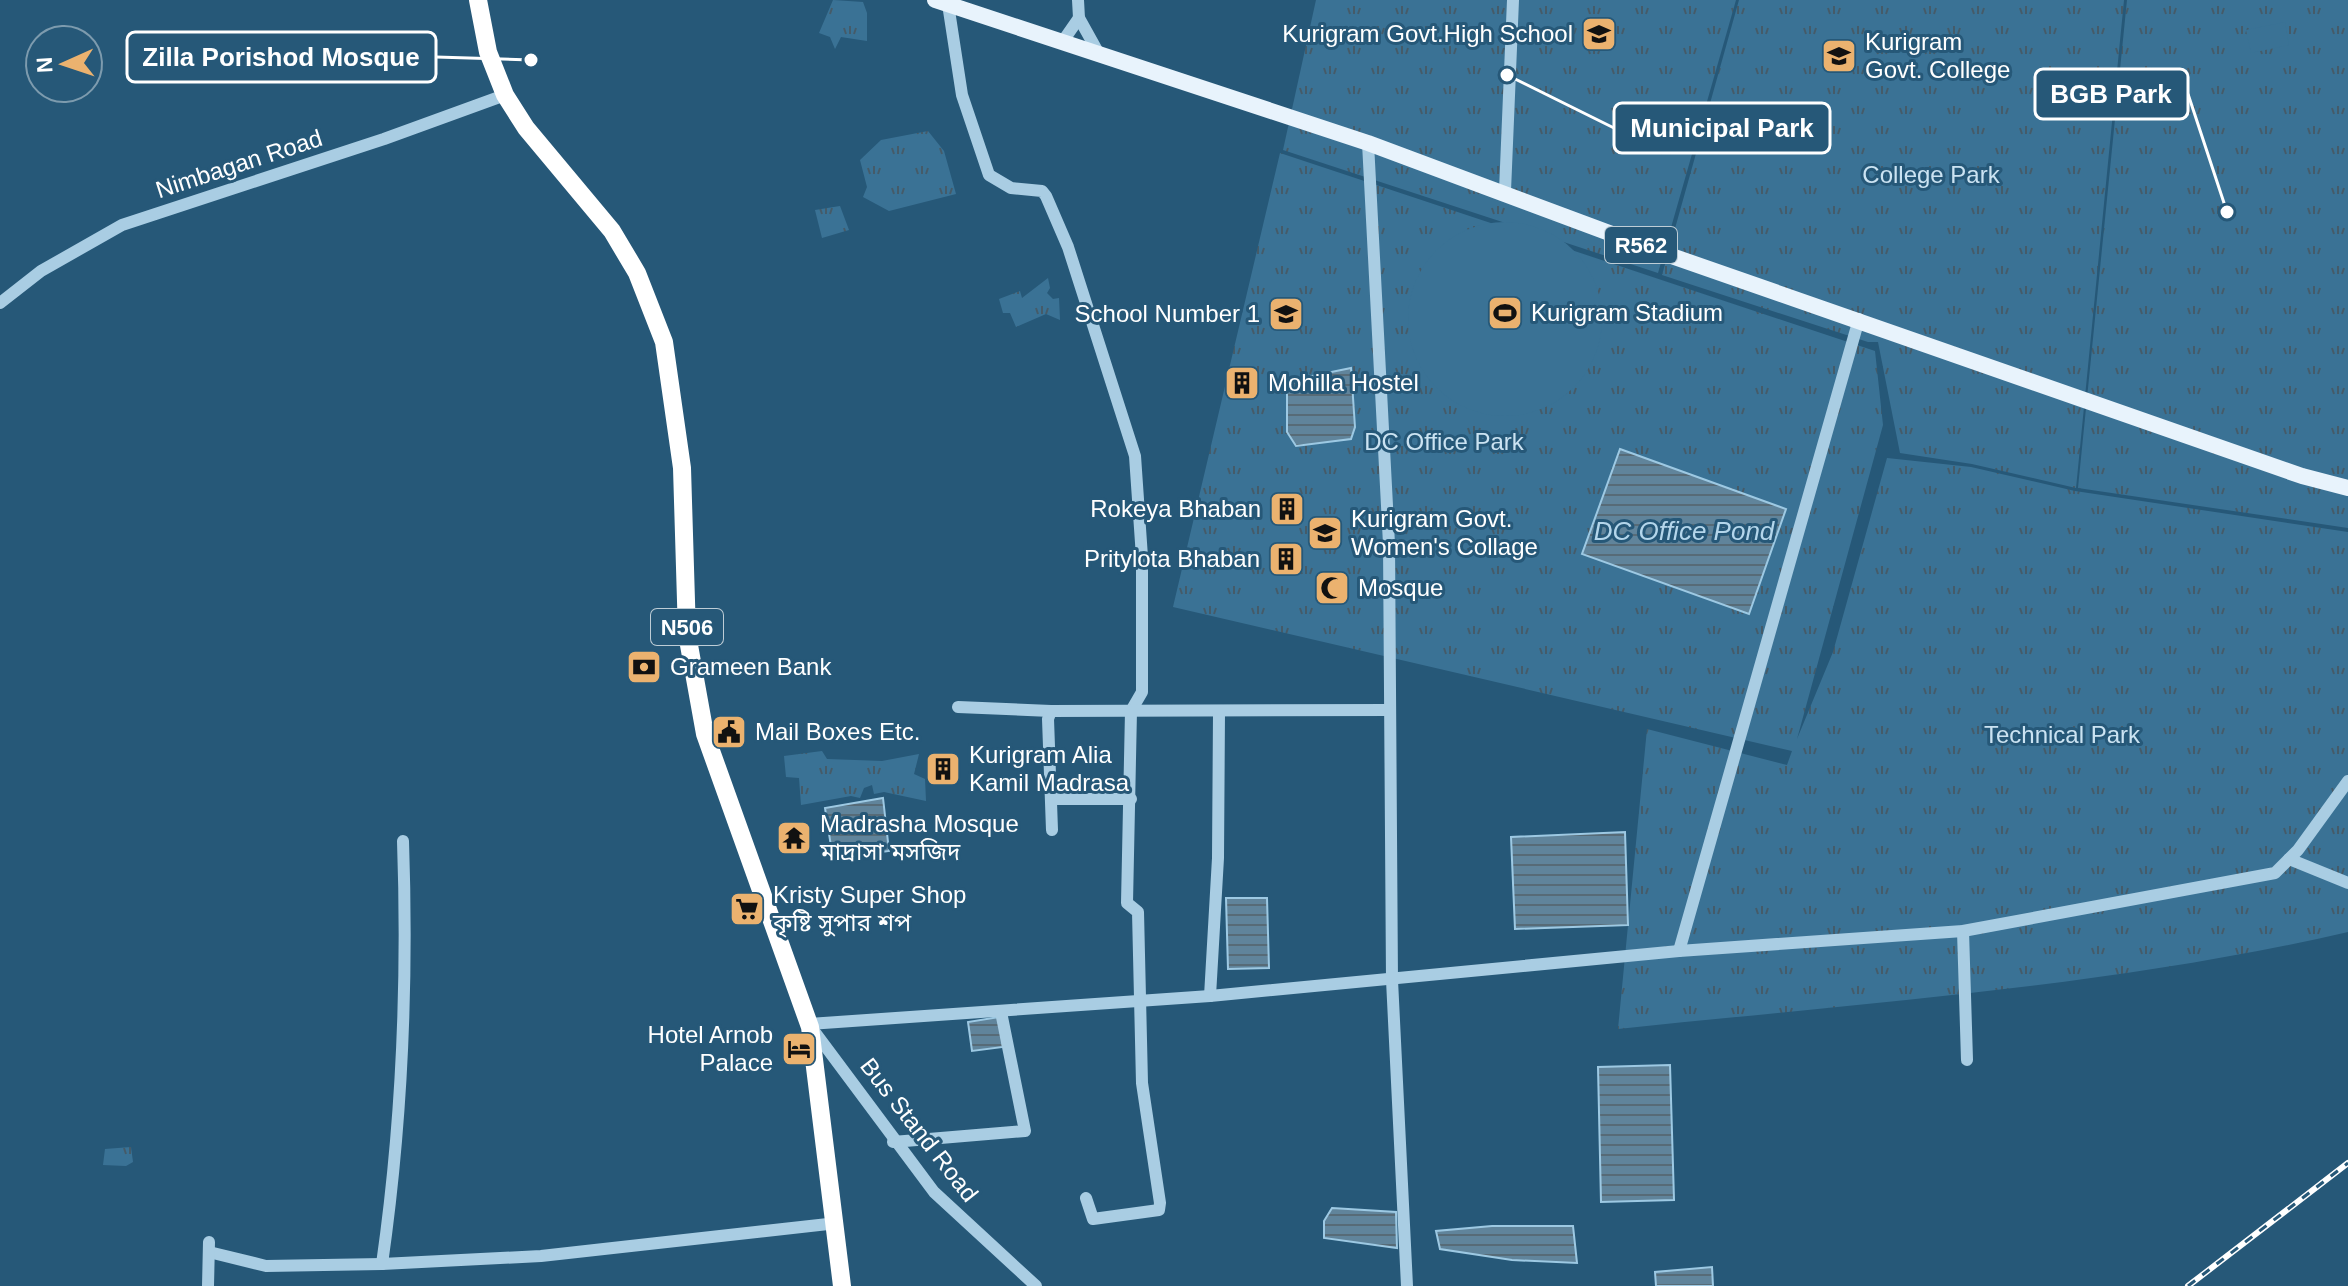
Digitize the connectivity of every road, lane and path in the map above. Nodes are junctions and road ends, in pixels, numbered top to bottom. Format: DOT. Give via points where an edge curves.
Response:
graph roads {
  1 [pos="478,0"];
  2 [pos="1078,0"];
  3 [pos="1513,0"];
  4 [pos="942,2"];
  5 [pos="1079,18"];
  6 [pos="1063,41"];
  7 [pos="1099,54"];
  8 [pos="505,95"];
  9 [pos="1368,143"];
  10 [pos="1505,191"];
  11 [pos="0,303"];
  12 [pos="1859,319"];
  13 [pos="2348,488"];
  14 [pos="958,707"];
  15 [pos="1390,710"];
  16 [pos="1051,711"];
  17 [pos="1131,711"];
  18 [pos="1219,713"];
  19 [pos="2348,781"];
  20 [pos="1051,795"];
  21 [pos="1131,799"];
  22 [pos="1052,830"];
  23 [pos="403,841"];
  24 [pos="2289,859"];
  25 [pos="2348,883"];
  26 [pos="1963,931"];
  27 [pos="1679,951"];
  28 [pos="1392,980"];
  29 [pos="1210,996"];
  30 [pos="1141,1000"];
  31 [pos="1001,1012"];
  32 [pos="810,1025"];
  33 [pos="1967,1060"];
  34 [pos="893,1142"];
  35 [pos="1086,1198"];
  36 [pos="837,1223"];
  37 [pos="382,1264"];
  38 [pos="208,1286"];
  39 [pos="842,1286"];
  40 [pos="1036,1286"];
  41 [pos="1407,1286"];
  1 -- 8 [label="highway, N506" via="488,52"];
  2 -- 5 [label="street"];
  3 -- 10 [label="street"];
  4 -- 6 [label="main road, R562"];
  4 -- 17 [label="street" via="962,95 989,175 1011,188 1046,196 1129,430 1142,557 1142,692"];
  5 -- 6 [label="street"];
  5 -- 7 [label="street"];
  6 -- 7 [label="main road, R562"];
  7 -- 9 [label="main road, R562"];
  8 -- 11 [label="street, Nimbagan Road" via="122,225 41,271"];
  8 -- 32 [label="highway, N506" via="612,231 637,273 664,342 682,468 687,634 705,734"];
  9 -- 10 [label="main road, R562"];
  9 -- 15 [label="street" via="1389,544"];
  10 -- 12 [label="main road, R562" via="1663,253"];
  12 -- 13 [label="main road, R562"];
  12 -- 27 [label="street"];
  14 -- 16 [label="street"];
  15 -- 18 [label="street"];
  15 -- 28 [label="street"];
  16 -- 17 [label="street"];
  16 -- 20 [label="street"];
  17 -- 18 [label="street"];
  17 -- 21 [label="street"];
  18 -- 29 [label="street"];
  19 -- 24 [label="street"];
  20 -- 21 [label="street"];
  20 -- 22 [label="street"];
  21 -- 30 [label="street" via="1127,903 1138,912"];
  23 -- 37 [label="street" via="400,1109"];
  24 -- 25 [label="street"];
  24 -- 26 [label="street" via="2275,873"];
  26 -- 27 [label="street"];
  26 -- 33 [label="street"];
  27 -- 28 [label="street"];
  28 -- 29 [label="street"];
  28 -- 41 [label="street"];
  29 -- 30 [label="street"];
  30 -- 31 [label="street"];
  30 -- 35 [label="street" via="1142,1083 1159,1210 1093,1219"];
  31 -- 32 [label="street"];
  31 -- 34 [label="street" via="1025,1131"];
  32 -- 34 [label="street, Bus Stand Road"];
  32 -- 36 [label="highway, N506"];
  34 -- 40 [label="street, Bus Stand Road" via="960,1219"];
  36 -- 37 [label="street" via="541,1256"];
  36 -- 39 [label="highway, N506"];
  37 -- 38 [label="street" via="266,1266 209,1247"];
}
